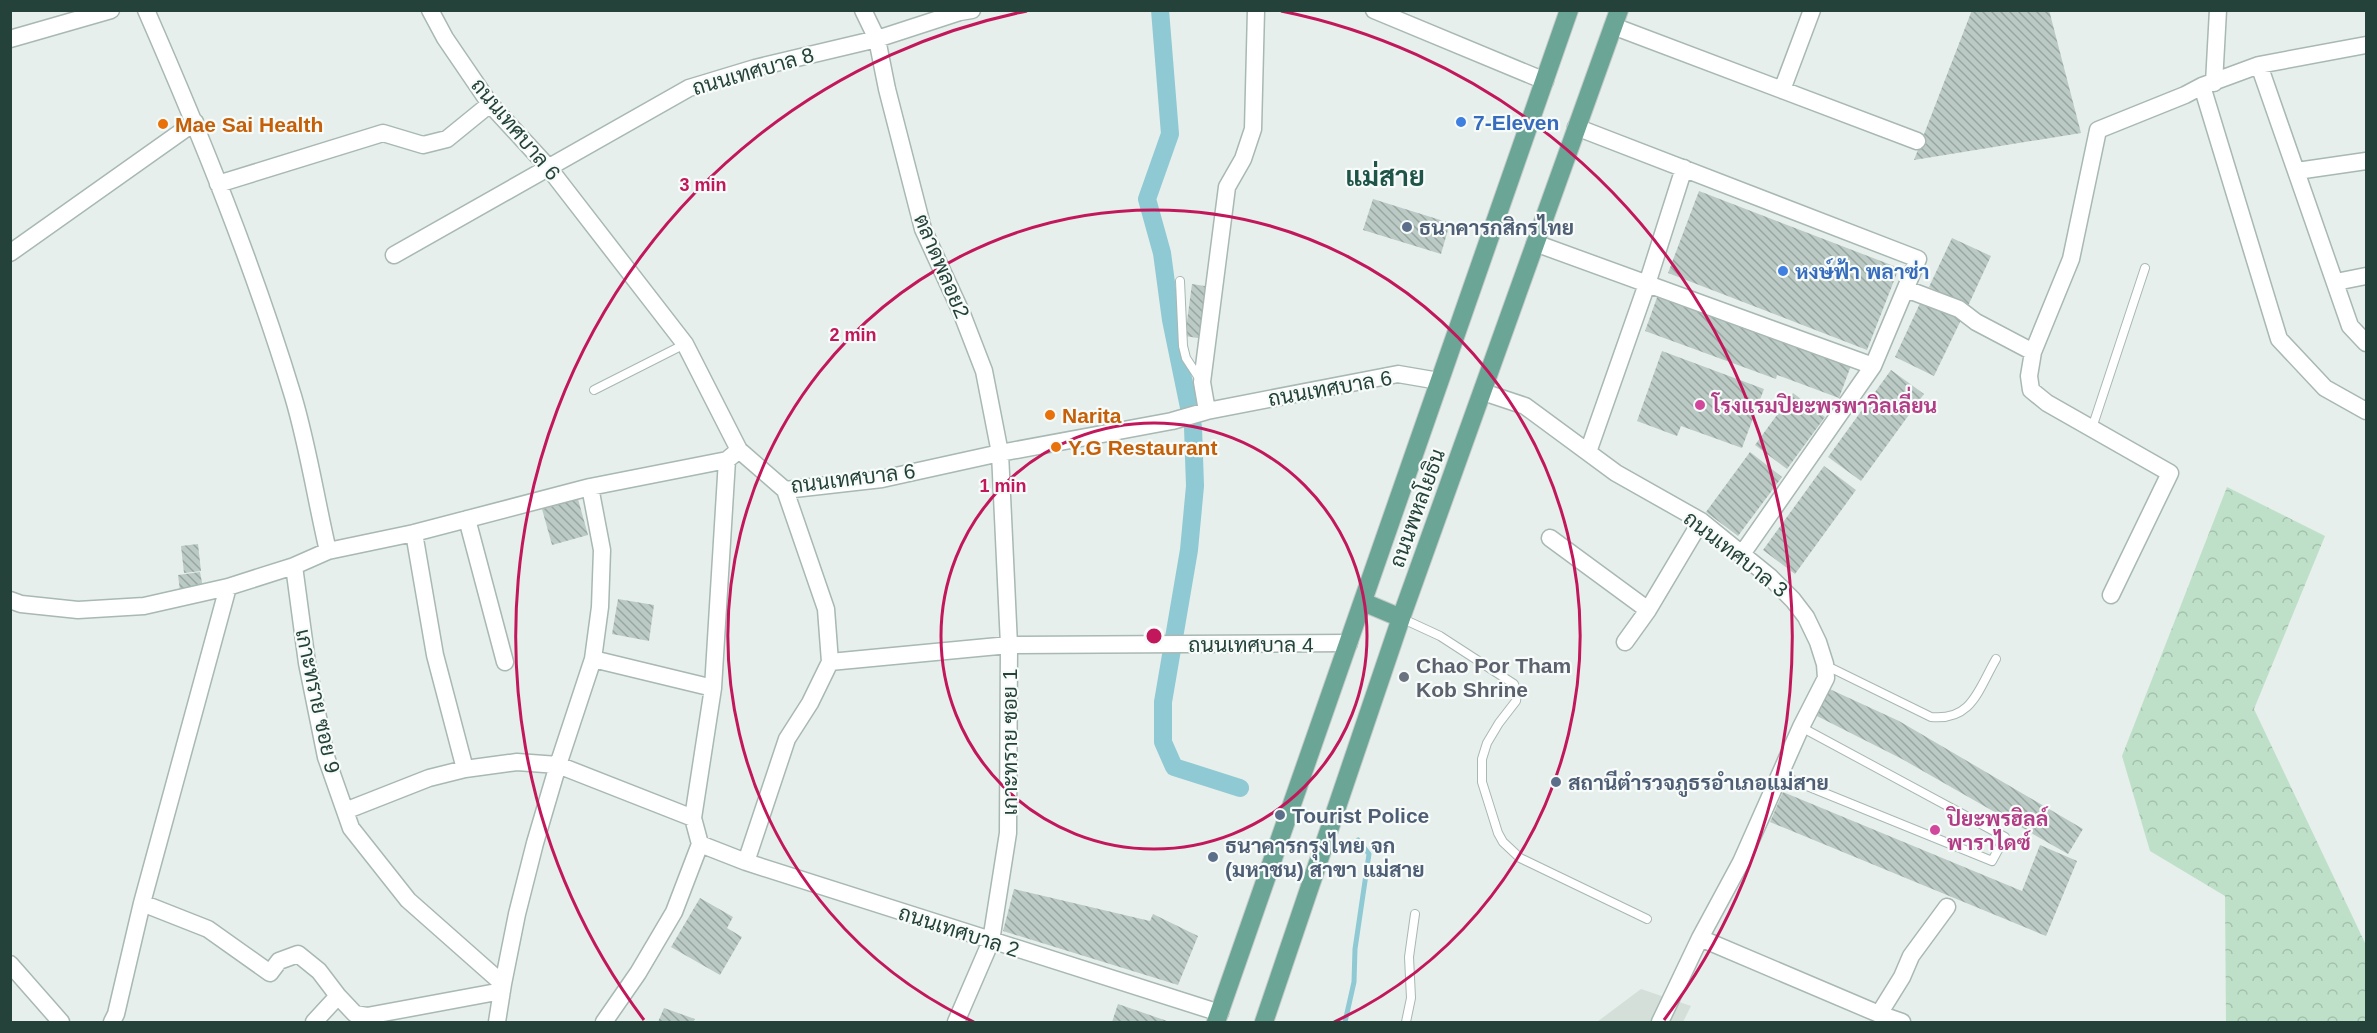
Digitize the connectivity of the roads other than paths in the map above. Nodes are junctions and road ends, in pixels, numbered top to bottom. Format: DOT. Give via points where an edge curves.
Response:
graph roads {
  1 [pos="111,10"];
  2 [pos="146,10"];
  3 [pos="430,10"];
  4 [pos="863,10"];
  5 [pos="972,10"];
  6 [pos="1256,10"];
  7 [pos="1374,10"];
  8 [pos="1569,10"];
  9 [pos="1812,10"];
  10 [pos="2218,10"];
  11 [pos="1616,18"];
  12 [pos="10,39"];
  13 [pos="877,39"];
  14 [pos="2367,45"];
  15 [pos="2259,65"];
  16 [pos="1545,81"];
  17 [pos="2208,84"];
  18 [pos="1782,90"];
  19 [pos="490,104"];
  20 [pos="195,122"];
  21 [pos="1576,127"];
  22 [pos="1917,141"];
  23 [pos="2367,161"];
  24 [pos="548,166"];
  25 [pos="1684,168"];
  26 [pos="2297,171"];
  27 [pos="218,184"];
  28 [pos="1535,243"];
  29 [pos="10,253"];
  30 [pos="394,255"];
  31 [pos="2145,268"];
  32 [pos="2367,276"];
  33 [pos="1180,281"];
  34 [pos="2336,282"];
  35 [pos="1647,284"];
  36 [pos="1906,288"];
  37 [pos="2367,343"];
  38 [pos="685,344"];
  39 [pos="2033,352"];
  40 [pos="1874,366"];
  41 [pos="1439,381"];
  42 [pos="1202,382"];
  43 [pos="594,390"];
  44 [pos="1483,392"];
  45 [pos="1207,411"];
  46 [pos="2367,411"];
  47 [pos="2092,428"];
  48 [pos="1588,452"];
  49 [pos="1000,453"];
  50 [pos="733,455"];
  51 [pos="590,487"];
  52 [pos="785,490"];
  53 [pos="466,519"];
  54 [pos="1701,521"];
  55 [pos="414,533"];
  56 [pos="1550,538"];
  57 [pos="328,551"];
  58 [pos="1742,554"];
  59 [pos="294,566"];
  60 [pos="228,587"];
  61 [pos="2111,595"];
  62 [pos="10,600"];
  63 [pos="1364,602"];
  64 [pos="1648,610"];
  65 [pos="1401,618"];
  66 [pos="1625,642"];
  67 [pos="1349,644"];
  68 [pos="1009,645"];
  69 [pos="593,659"];
  70 [pos="1996,659"];
  71 [pos="505,662"];
  72 [pos="830,662"];
  73 [pos="1825,664"];
  74 [pos="713,688"];
  75 [pos="1801,728"];
  76 [pos="558,765"];
  77 [pos="465,769"];
  78 [pos="1780,775"];
  79 [pos="345,811"];
  80 [pos="693,818"];
  81 [pos="700,844"];
  82 [pos="746,862"];
  83 [pos="142,903"];
  84 [pos="1947,907"];
  85 [pos="1415,914"];
  86 [pos="1647,919"];
  87 [pos="1700,938"];
  88 [pos="991,941"];
  89 [pos="10,963"];
  90 [pos="502,988"];
  91 [pos="338,996"];
  92 [pos="1879,1014"];
  93 [pos="1218,1018"];
  94 [pos="61,1023"];
  95 [pos="112,1023"];
  96 [pos="314,1023"];
  97 [pos="497,1023"];
  98 [pos="604,1023"];
  99 [pos="956,1023"];
  100 [pos="1264,1023"];
  101 [pos="1406,1023"];
  102 [pos="1660,1023"];
  103 [pos="1902,1023"];
  1 -- 12 [label="street"];
  2 -- 20 [label="street"];
  3 -- 19 [label="street, ถนนเทศบาล 6"];
  4 -- 13 [label="street, ตลาดพลอย2"];
  5 -- 13 [label="street, ถนนเทศบาล 8"];
  6 -- 42 [label="street" via="1253,129 1243,159 1227,187"];
  7 -- 16 [label="street"];
  8 -- 16 [label="main road, ถนนพหลโยธิน"];
  9 -- 18 [label="street"];
  10 -- 17 [label="street"];
  11 -- 18 [label="street"];
  11 -- 21 [label="main road, ถนนพหลโยธิน"];
  13 -- 24 [label="street, ถนนเทศบาล 8" via="689,88"];
  13 -- 49 [label="street, ตลาดพลอย2" via="923,229 984,371"];
  14 -- 15 [label="street"];
  15 -- 17 [label="street"];
  15 -- 26 [label="street"];
  16 -- 41 [label="main road, ถนนพหลโยธิน"];
  17 -- 39 [label="street" via="2098,130 2071,259"];
  17 -- 46 [label="street" via="2279,339 2325,388"];
  18 -- 22 [label="street"];
  19 -- 24 [label="street, ถนนเทศบาล 6"];
  19 -- 27 [label="street" via="447,139 423,145 384,133"];
  20 -- 27 [label="street"];
  20 -- 29 [label="street"];
  21 -- 25 [label="street"];
  21 -- 28 [label="main road, ถนนพหลโยธิน"];
  23 -- 26 [label="street"];
  24 -- 30 [label="street, ถนนเทศบาล 8"];
  24 -- 38 [label="street, ถนนเทศบาล 6"];
  25 -- 35 [label="street"];
  25 -- 36 [label="street" via="1918,259"];
  26 -- 34 [label="street"];
  27 -- 57 [label="street" via="293,398"];
  28 -- 35 [label="street"];
  28 -- 44 [label="main road, ถนนพหลโยธิน"];
  31 -- 47 [label="lane"];
  32 -- 34 [label="street"];
  33 -- 42 [label="lane" via="1183,346"];
  34 -- 37 [label="street" via="2350,326"];
  35 -- 40 [label="street"];
  35 -- 48 [label="street"];
  36 -- 39 [label="street" via="1959,309"];
  36 -- 40 [label="street"];
  38 -- 43 [label="lane"];
  38 -- 50 [label="street, ถนนเทศบาล 6"];
  39 -- 47 [label="street" via="2028,376 2031,390"];
  40 -- 58 [label="street"];
  41 -- 45 [label="street, ถนนเทศบาล 6" via="1398,374"];
  41 -- 63 [label="main road, ถนนพหลโยธิน"];
  42 -- 45 [label="street"];
  44 -- 48 [label="street, ถนนเทศบาล 3" via="1525,406"];
  44 -- 65 [label="main road, ถนนพหลโยธิน"];
  45 -- 49 [label="street, ถนนเทศบาล 6"];
  47 -- 61 [label="street" via="2170,473"];
  48 -- 54 [label="street, ถนนเทศบาล 3" via="1616,473"];
  49 -- 52 [label="street, ถนนเทศบาล 6" via="882,479"];
  49 -- 68 [label="street, เกาะทราย ซอย 1"];
  50 -- 51 [label="street"];
  50 -- 52 [label="street, ถนนเทศบาล 6"];
  50 -- 74 [label="street"];
  51 -- 53 [label="street"];
  51 -- 69 [label="street" via="602,550"];
  52 -- 72 [label="street" via="826,609"];
  53 -- 55 [label="street"];
  53 -- 71 [label="street"];
  54 -- 58 [label="street, ถนนเทศบาล 3"];
  54 -- 64 [label="street"];
  55 -- 57 [label="street"];
  55 -- 77 [label="street" via="435,655"];
  56 -- 64 [label="street"];
  57 -- 59 [label="street"];
  58 -- 73 [label="street, ถนนเทศบาล 3" via="1806,617"];
  59 -- 60 [label="street"];
  59 -- 79 [label="street, เกาะทราย ซอย 9" via="326,757"];
  60 -- 62 [label="street" via="144,606 78,610"];
  60 -- 83 [label="street"];
  63 -- 65 [label="main road"];
  63 -- 67 [label="main road, ถนนพหลโยธิน"];
  64 -- 66 [label="street"];
  65 -- 86 [label="lane" via="1440,636 1514,684 1516,701 1499,723 1482,759 1482,782 1503,842 1531,865"];
  65 -- 100 [label="main road, ถนนพหลโยธิน"];
  67 -- 68 [label="street, ถนนเทศบาล 4"];
  67 -- 93 [label="main road, ถนนพหลโยธิน"];
  68 -- 72 [label="street, ถนนเทศบาล 4"];
  68 -- 88 [label="street, เกาะทราย ซอย 1" via="1008,833"];
  69 -- 74 [label="street"];
  69 -- 76 [label="street"];
  70 -- 73 [label="lane" via="1970,704 1962,713 1945,718 1931,717"];
  72 -- 82 [label="street" via="787,739"];
  73 -- 75 [label="street" via="1826,678"];
  74 -- 80 [label="street"];
  75 -- 78 [label="street"];
  75 -- 78 [label="lane" via="2005,837 1992,861"];
  76 -- 77 [label="street" via="517,762"];
  76 -- 80 [label="street"];
  76 -- 90 [label="street" via="517,914"];
  77 -- 79 [label="street" via="429,778"];
  78 -- 87 [label="street" via="1741,862"];
  79 -- 90 [label="street, เกาะทราย ซอย 9" via="351,828 408,900"];
  80 -- 81 [label="street"];
  81 -- 82 [label="street, ถนนเทศบาล 2"];
  81 -- 98 [label="street" via="674,912"];
  82 -- 88 [label="street, ถนนเทศบาล 2"];
  83 -- 91 [label="street" via="208,929 270,974 279,961 298,954 319,971"];
  83 -- 95 [label="street"];
  84 -- 92 [label="street" via="1911,956"];
  85 -- 101 [label="lane"];
  87 -- 92 [label="street"];
  87 -- 102 [label="street"];
  88 -- 93 [label="street, ถนนเทศบาล 2"];
  88 -- 99 [label="street, เกาะทราย ซอย 1"];
  89 -- 94 [label="street"];
  90 -- 91 [label="street" via="367,1016 355,1014"];
  90 -- 97 [label="street"];
  91 -- 96 [label="street"];
  92 -- 103 [label="street"];
}
